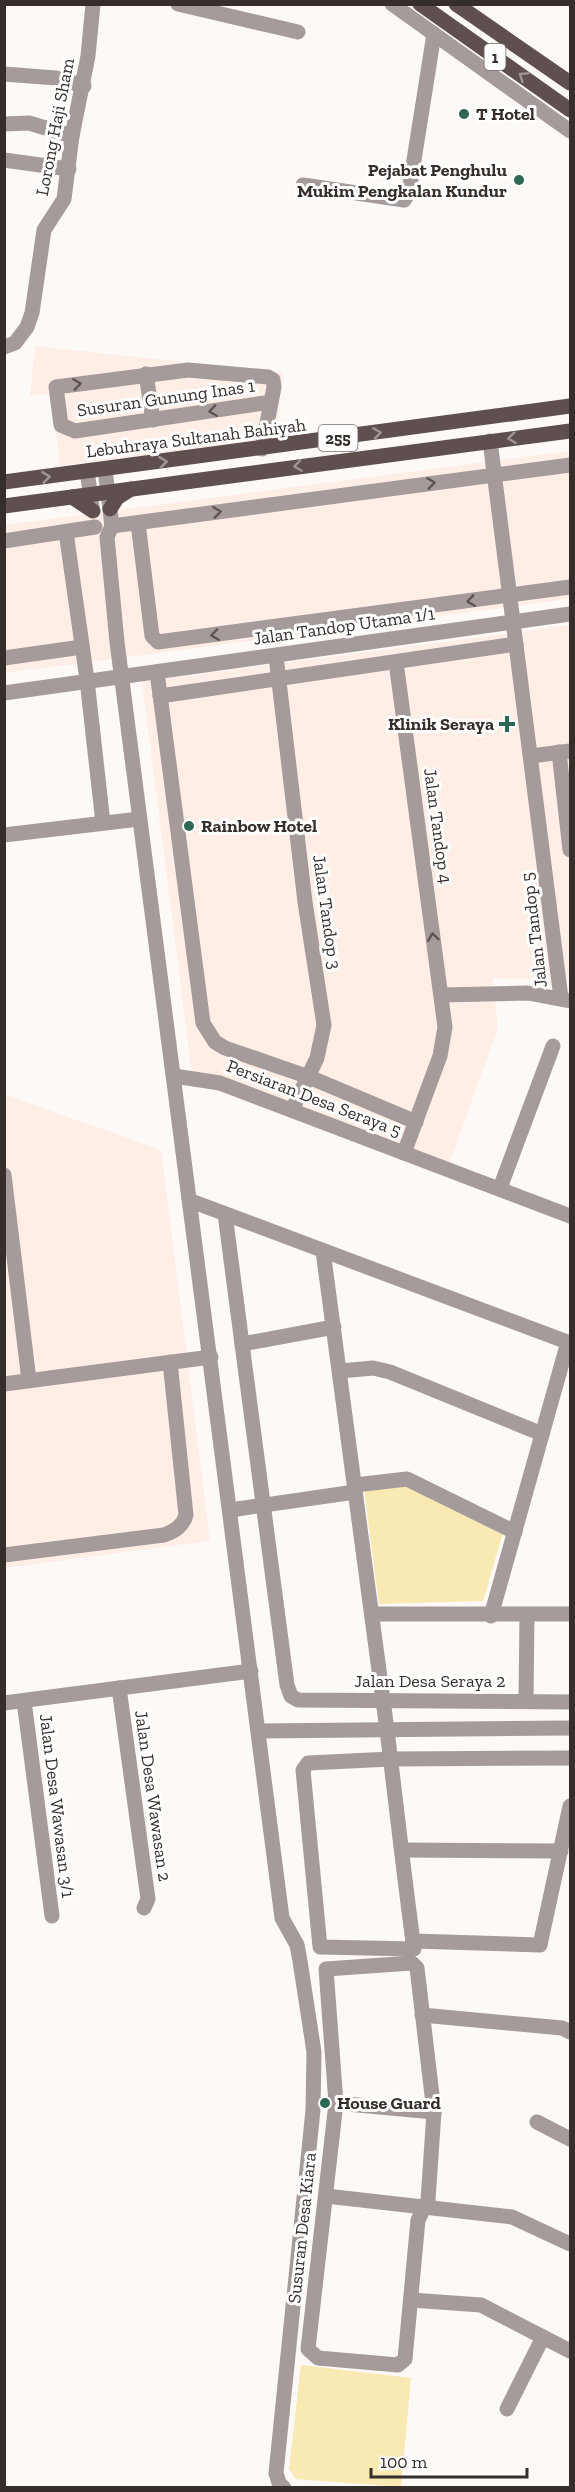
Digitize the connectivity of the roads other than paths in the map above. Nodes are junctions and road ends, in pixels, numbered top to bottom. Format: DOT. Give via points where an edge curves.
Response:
graph roads {
  1 [pos="93,4"];
  2 [pos="178,4"];
  3 [pos="392,4"];
  4 [pos="420,4"];
  5 [pos="456,4"];
  6 [pos="207,8"];
  7 [pos="298,32"];
  8 [pos="434,34"];
  9 [pos="4,74"];
  10 [pos="570,83"];
  11 [pos="84,86"];
  12 [pos="570,110"];
  13 [pos="4,124"];
  14 [pos="570,131"];
  15 [pos="72,136"];
  16 [pos="4,160"];
  17 [pos="69,170"];
  18 [pos="303,185"];
  19 [pos="4,347"];
  20 [pos="146,374"];
  21 [pos="271,402"];
  22 [pos="570,406"];
  23 [pos="153,420"];
  24 [pos="570,431"];
  25 [pos="490,441"];
  26 [pos="262,449"];
  27 [pos="570,465"];
  28 [pos="105,470"];
  29 [pos="87,471"];
  30 [pos="493,475"];
  31 [pos="4,482"];
  32 [pos="133,488"];
  33 [pos="108,492"];
  34 [pos="90,495"];
  35 [pos="72,497"];
  36 [pos="4,506"];
  37 [pos="110,509"];
  38 [pos="93,511"];
  39 [pos="138,523"];
  40 [pos="105,530"];
  41 [pos="66,532"];
  42 [pos="4,541"];
  43 [pos="570,587"];
  44 [pos="509,596"];
  45 [pos="570,614"];
  46 [pos="513,622"];
  47 [pos="516,644"];
  48 [pos="82,646"];
  49 [pos="276,656"];
  50 [pos="4,658"];
  51 [pos="396,662"];
  52 [pos="157,672"];
  53 [pos="122,676"];
  54 [pos="278,679"];
  55 [pos="87,681"];
  56 [pos="4,693"];
  57 [pos="160,696"];
  58 [pos="565,752"];
  59 [pos="531,756"];
  60 [pos="140,819"];
  61 [pos="103,823"];
  62 [pos="4,836"];
  63 [pos="570,850"];
  64 [pos="565,964"];
  65 [pos="441,994"];
  66 [pos="566,999"];
  67 [pos="553,1046"];
  68 [pos="174,1077"];
  69 [pos="309,1077"];
  70 [pos="292,1110"];
  71 [pos="416,1122"];
  72 [pos="404,1153"];
  73 [pos="4,1174"];
  74 [pos="500,1188"];
  75 [pos="191,1201"];
  76 [pos="225,1214"];
  77 [pos="570,1216"];
  78 [pos="324,1251"];
  79 [pos="334,1327"];
  80 [pos="569,1343"];
  81 [pos="242,1344"];
  82 [pos="211,1356"];
  83 [pos="170,1362"];
  84 [pos="340,1371"];
  85 [pos="28,1380"];
  86 [pos="4,1384"];
  87 [pos="542,1434"];
  88 [pos="355,1488"];
  89 [pos="262,1505"];
  90 [pos="230,1510"];
  91 [pos="514,1532"];
  92 [pos="4,1555"];
  93 [pos="372,1614"];
  94 [pos="570,1614"];
  95 [pos="527,1615"];
  96 [pos="491,1616"];
  97 [pos="251,1671"];
  98 [pos="119,1688"];
  99 [pos="526,1700"];
  100 [pos="24,1701"];
  101 [pos="383,1701"];
  102 [pos="570,1702"];
  103 [pos="4,1703"];
  104 [pos="570,1728"];
  105 [pos="387,1730"];
  106 [pos="259,1731"];
  107 [pos="570,1758"];
  108 [pos="391,1760"];
  109 [pos="570,1806"];
  110 [pos="402,1850"];
  111 [pos="561,1851"];
  112 [pos="144,1908"];
  113 [pos="51,1916"];
  114 [pos="413,1941"];
  115 [pos="422,2015"];
  116 [pos="570,2032"];
  117 [pos="336,2103"];
  118 [pos="434,2112"];
  119 [pos="537,2122"];
  120 [pos="570,2139"];
  121 [pos="326,2196"];
  122 [pos="427,2205"];
  123 [pos="570,2244"];
  124 [pos="411,2300"];
  125 [pos="543,2337"];
  126 [pos="570,2351"];
  127 [pos="507,2409"];
  128 [pos="284,2487"];
  1 -- 11 [label="street, Lorong Haji Sham"];
  2 -- 6 [label="street"];
  3 -- 8 [label="street"];
  12 -- 4 [label="main road, 1, one-way"];
  5 -- 10 [label="main road, 1"];
  6 -- 7 [label="street"];
  8 -- 14 [label="street"];
  8 -- 18 [label="street" via="404,200"];
  9 -- 11 [label="street" via="56,78"];
  11 -- 15 [label="street, Lorong Haji Sham"];
  13 -- 15 [label="street" via="30,123"];
  15 -- 17 [label="street, Lorong Haji Sham"];
  16 -- 17 [label="street"];
  17 -- 19 [label="street, Lorong Haji Sham" via="62,204 45,230 32,314 15,343"];
  20 -- 21 [label="street, Susuran Gunung Inas 1" via="188,370 268,377 274,383"];
  20 -- 23 [label="street"];
  23 -- 20 [label="street, Susuran Gunung Inas 1, one-way" via="75,431 61,425 56,387"];
  21 -- 23 [label="street, Susuran Gunung Inas 1, one-way"];
  21 -- 26 [label="street"];
  26 -- 22 [label="main road, Lebuhraya Sultanah Bahiyah / 255, one-way"];
  24 -- 25 [label="main road, 255, one-way"];
  25 -- 30 [label="street, Jalan Tandop 5"];
  25 -- 32 [label="main road, 255, one-way"];
  28 -- 26 [label="main road, Lebuhraya Sultanah Bahiyah / 255, one-way"];
  27 -- 30 [label="street"];
  28 -- 29 [label="main road, Lebuhraya Sultanah Bahiyah / 255"];
  28 -- 33 [label="street"];
  31 -- 29 [label="main road, Lebuhraya Sultanah Bahiyah / 255, one-way"];
  29 -- 34 [label="street"];
  39 -- 30 [label="street, one-way"];
  30 -- 44 [label="street, Jalan Tandop 5"];
  32 -- 33 [label="main road, 255"];
  32 -- 37 [label="main road"];
  33 -- 34 [label="main road, 255"];
  33 -- 37 [label="street"];
  34 -- 35 [label="main road, 255"];
  34 -- 38 [label="street"];
  35 -- 36 [label="main road, 255"];
  35 -- 38 [label="main road"];
  37 -- 40 [label="street"];
  38 -- 40 [label="street"];
  39 -- 40 [label="street"];
  44 -- 39 [label="street, one-way" via="158,642 152,636"];
  40 -- 41 [label="street"];
  40 -- 53 [label="street"];
  41 -- 42 [label="street"];
  41 -- 48 [label="street"];
  43 -- 44 [label="street"];
  44 -- 46 [label="street, Jalan Tandop 5"];
  45 -- 46 [label="street, Jalan Tandop Utama 1/1"];
  46 -- 47 [label="street, Jalan Tandop 5"];
  46 -- 49 [label="street, Jalan Tandop Utama 1/1"];
  47 -- 51 [label="street"];
  47 -- 59 [label="street, Jalan Tandop 5"];
  48 -- 50 [label="street"];
  48 -- 55 [label="street"];
  49 -- 52 [label="street, Jalan Tandop Utama 1/1"];
  49 -- 54 [label="street, Jalan Tandop 3"];
  51 -- 54 [label="street"];
  65 -- 51 [label="street, Jalan Tandop 4, one-way"];
  52 -- 53 [label="street, Jalan Tandop Utama 1/1"];
  52 -- 57 [label="street"];
  53 -- 55 [label="street, Jalan Tandop Utama 1/1"];
  53 -- 60 [label="street"];
  54 -- 57 [label="street"];
  54 -- 69 [label="street, Jalan Tandop 3" via="324,1025 320,1051"];
  55 -- 56 [label="street, Jalan Tandop Utama 1/1"];
  55 -- 61 [label="street"];
  57 -- 69 [label="street" via="203,1023 215,1042 225,1048"];
  58 -- 59 [label="street"];
  58 -- 63 [label="street"];
  59 -- 64 [label="street, Jalan Tandop 5"];
  60 -- 61 [label="street"];
  60 -- 68 [label="street"];
  61 -- 62 [label="street"];
  64 -- 66 [label="street, Jalan Tandop 5"];
  65 -- 66 [label="street" via="505,992"];
  65 -- 71 [label="street, Jalan Tandop 4" via="444,1041"];
  67 -- 74 [label="street"];
  68 -- 70 [label="street, Persiaran Desa Seraya 5" via="220,1083"];
  68 -- 75 [label="street"];
  69 -- 70 [label="street, Jalan Tandop 3"];
  69 -- 71 [label="street"];
  70 -- 72 [label="street, Persiaran Desa Seraya 5"];
  71 -- 72 [label="street, Jalan Tandop 4"];
  72 -- 74 [label="street, Persiaran Desa Seraya 5"];
  73 -- 85 [label="street"];
  74 -- 77 [label="street, Persiaran Desa Seraya 5"];
  75 -- 76 [label="street"];
  75 -- 82 [label="street"];
  76 -- 78 [label="street"];
  76 -- 81 [label="street"];
  78 -- 79 [label="street"];
  78 -- 80 [label="street"];
  79 -- 81 [label="street"];
  79 -- 84 [label="street"];
  80 -- 87 [label="street"];
  81 -- 89 [label="street"];
  82 -- 83 [label="street"];
  82 -- 90 [label="street"];
  83 -- 85 [label="street"];
  83 -- 92 [label="street" via="186,1515 182,1524 164,1535"];
  84 -- 87 [label="street" via="373,1368 390,1372"];
  84 -- 88 [label="street"];
  85 -- 86 [label="street"];
  87 -- 91 [label="street"];
  88 -- 89 [label="street"];
  88 -- 91 [label="street" via="407,1479"];
  88 -- 93 [label="street"];
  89 -- 90 [label="street"];
  89 -- 101 [label="street, Jalan Desa Seraya 2" via="291,1696 298,1700"];
  90 -- 97 [label="street"];
  91 -- 96 [label="street"];
  93 -- 96 [label="street"];
  93 -- 101 [label="street"];
  94 -- 95 [label="street"];
  95 -- 96 [label="street"];
  95 -- 99 [label="street"];
  97 -- 98 [label="street"];
  97 -- 106 [label="street"];
  98 -- 100 [label="street"];
  98 -- 112 [label="street, Jalan Desa Wawasan 2" via="148,1899"];
  99 -- 101 [label="street, Jalan Desa Seraya 2"];
  99 -- 102 [label="street, Jalan Desa Seraya 2"];
  100 -- 103 [label="street"];
  100 -- 113 [label="street, Jalan Desa Wawasan 3/1"];
  101 -- 105 [label="street"];
  104 -- 105 [label="street"];
  105 -- 106 [label="street"];
  105 -- 108 [label="street"];
  106 -- 128 [label="street" via="282,1918 297,1945 314,2052 314,2102 276,2473"];
  107 -- 108 [label="street"];
  108 -- 110 [label="street"];
  108 -- 114 [label="street" via="305,1766 317,1943 324,1949 414,1949"];
  109 -- 111 [label="street"];
  110 -- 111 [label="street"];
  110 -- 114 [label="street"];
  111 -- 114 [label="street" via="543,1940 538,1946"];
  115 -- 116 [label="street" via="562,2028"];
  115 -- 117 [label="street, Susuran Desa Kiara" via="417,1968 412,1963 326,1969"];
  115 -- 118 [label="street"];
  117 -- 118 [label="street"];
  117 -- 121 [label="street, Susuran Desa Kiara"];
  118 -- 122 [label="street"];
  119 -- 120 [label="street"];
  121 -- 122 [label="street"];
  121 -- 124 [label="street, Susuran Desa Kiara" via="308,2349 313,2356 402,2364"];
  122 -- 123 [label="street" via="512,2217"];
  122 -- 124 [label="street" via="418,2220"];
  124 -- 125 [label="street" via="481,2305"];
  125 -- 126 [label="street"];
  125 -- 127 [label="street"];
}
